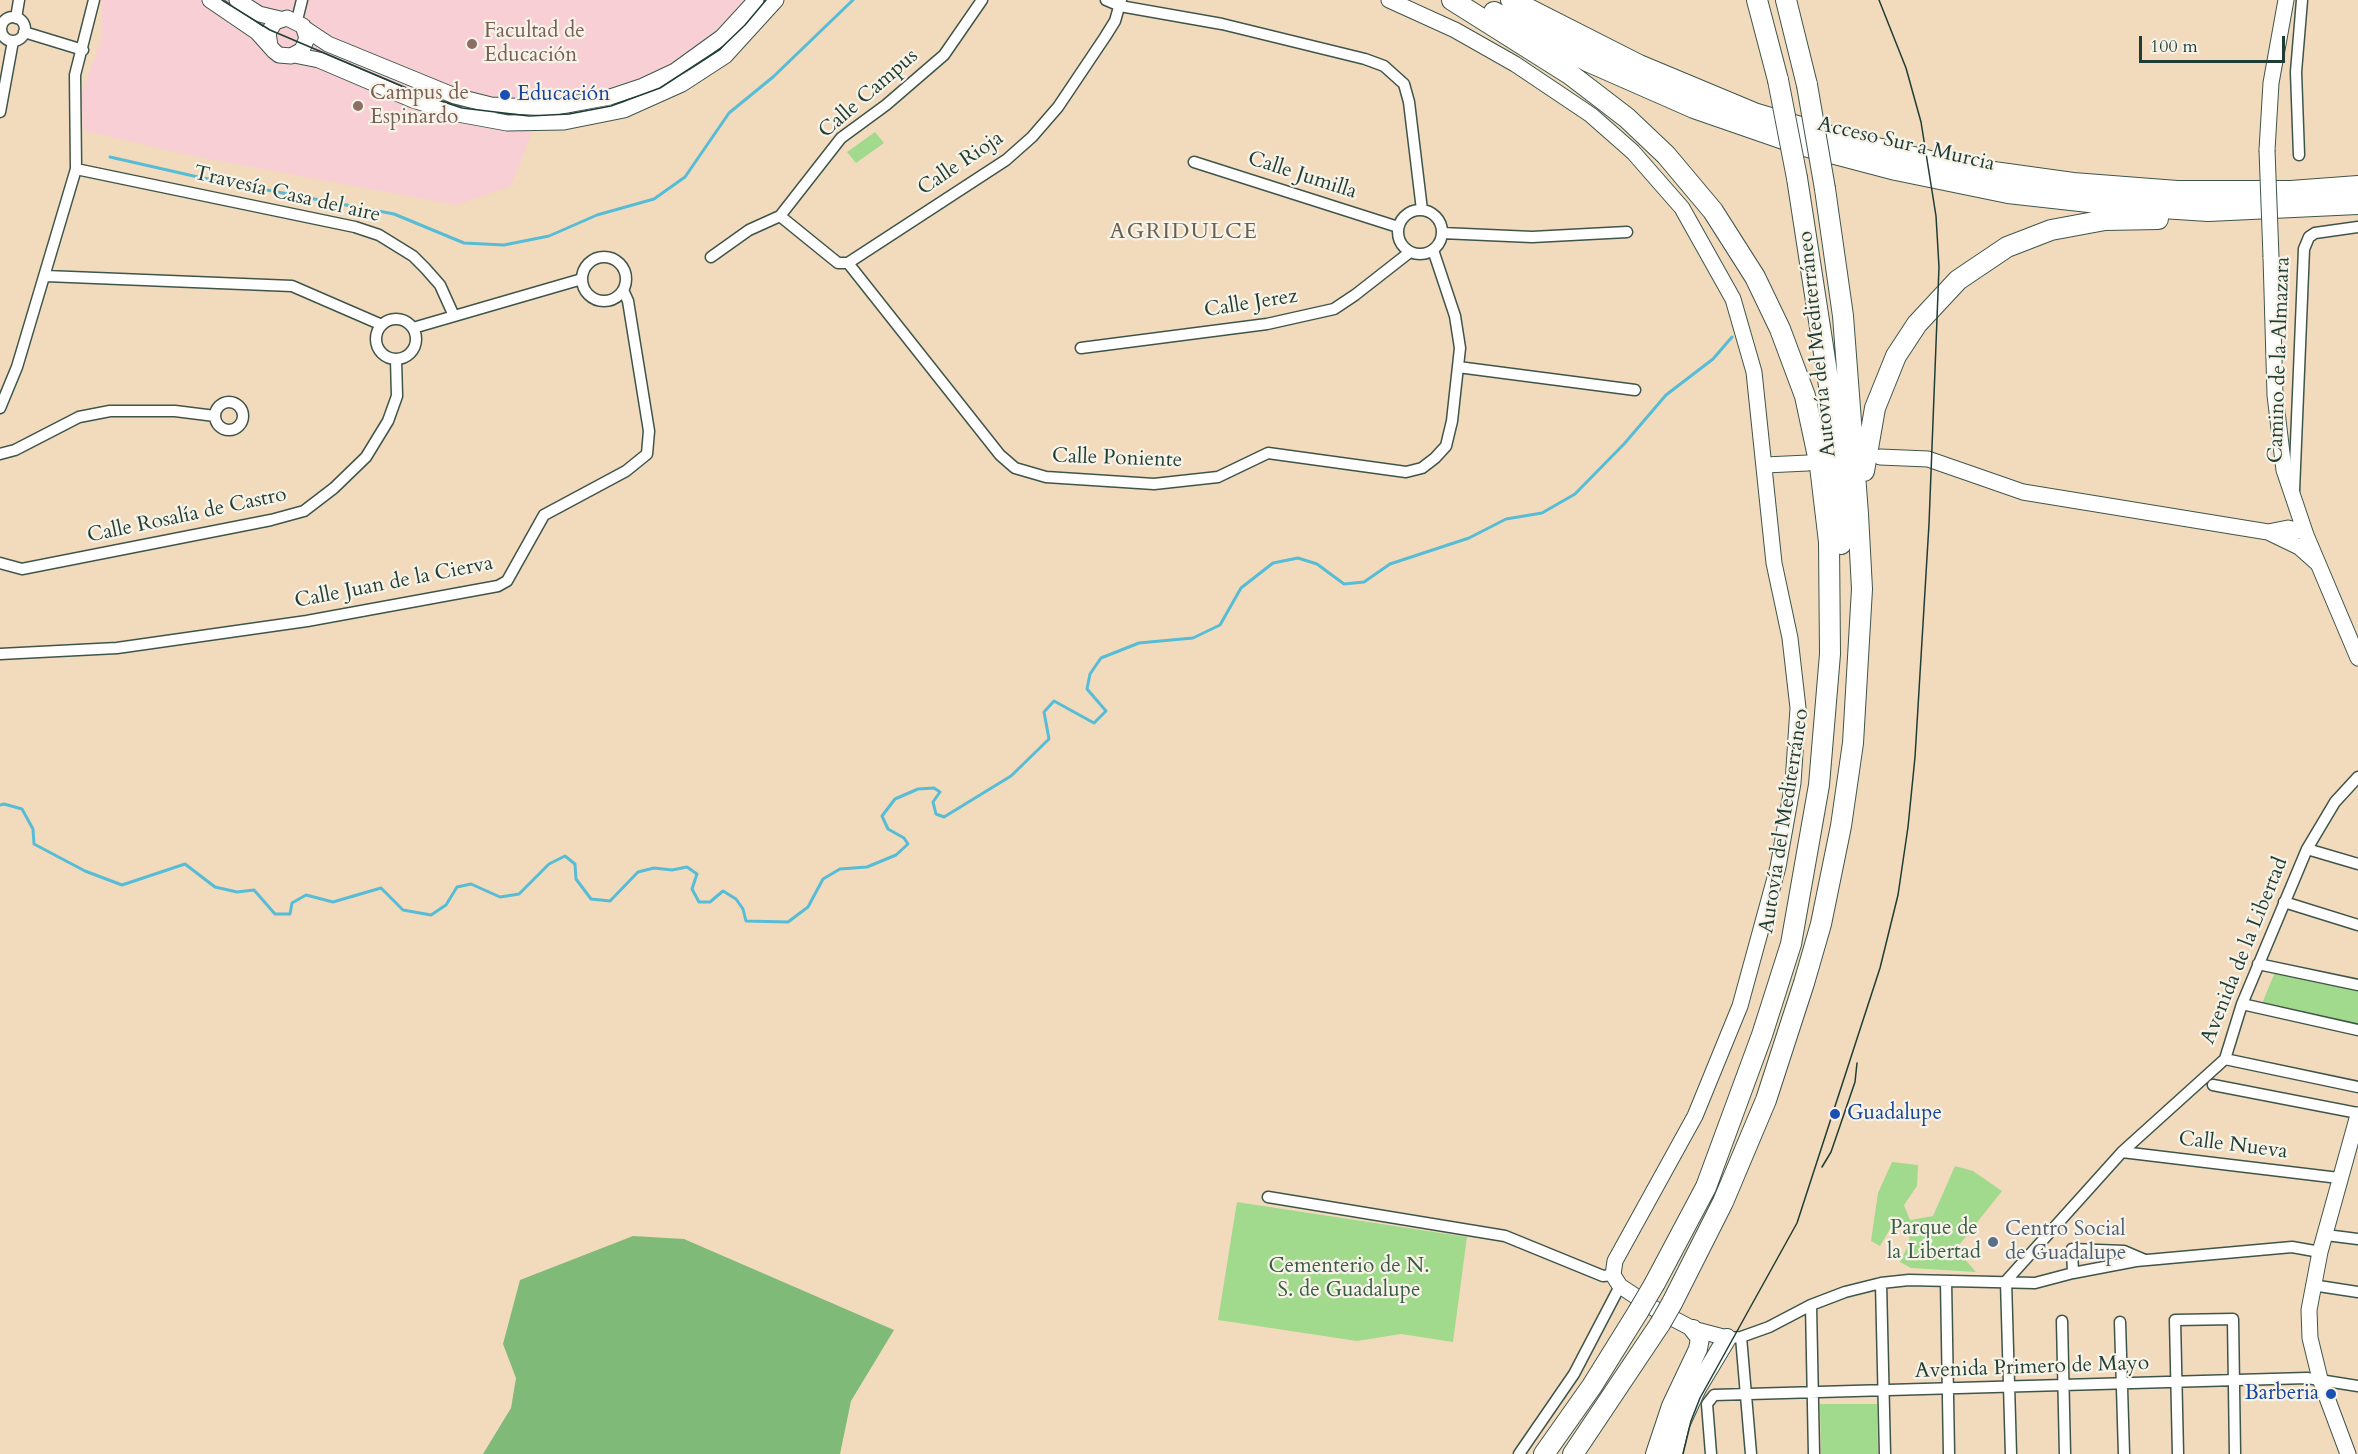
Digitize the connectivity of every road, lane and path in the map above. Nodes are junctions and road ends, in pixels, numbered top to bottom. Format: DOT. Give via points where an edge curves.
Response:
graph roads {
  1 [pos="19,0"];
  2 [pos="94,0"];
  3 [pos="210,0"];
  4 [pos="237,0"];
  5 [pos="302,0"];
  6 [pos="756,0"];
  7 [pos="776,0"];
  8 [pos="982,0"];
  9 [pos="1106,0"];
  10 [pos="1389,0"];
  11 [pos="1452,0"];
  12 [pos="1474,0"];
  13 [pos="1511,0"];
  14 [pos="1536,0"];
  15 [pos="1757,0"];
  16 [pos="1786,0"];
  17 [pos="2286,0"];
  18 [pos="2302,0"];
  19 [pos="1120,3"];
  20 [pos="16,18"];
  21 [pos="280,19"];
  22 [pos="2,20"];
  23 [pos="301,24"];
  24 [pos="24,32"];
  25 [pos="13,41"];
  26 [pos="270,46"];
  27 [pos="83,50"];
  28 [pos="294,55"];
  29 [pos="0,108"];
  30 [pos="1844,140"];
  31 [pos="2299,155"];
  32 [pos="1194,162"];
  33 [pos="76,169"];
  34 [pos="2358,186"];
  35 [pos="2358,204"];
  36 [pos="1422,210"];
  37 [pos="2208,211"];
  38 [pos="780,216"];
  39 [pos="1398,227"];
  40 [pos="2358,227"];
  41 [pos="1442,232"];
  42 [pos="1627,232"];
  43 [pos="1432,250"];
  44 [pos="1410,252"];
  45 [pos="711,257"];
  46 [pos="848,263"];
  47 [pos="46,276"];
  48 [pos="582,282"];
  49 [pos="623,290"];
  50 [pos="454,316"];
  51 [pos="382,325"];
  52 [pos="414,330"];
  53 [pos="1080,348"];
  54 [pos="396,359"];
  55 [pos="1458,367"];
  56 [pos="1635,390"];
  57 [pos="0,408"];
  58 [pos="215,416"];
  59 [pos="0,453"];
  60 [pos="1880,458"];
  61 [pos="1808,463"];
  62 [pos="1765,465"];
  63 [pos="2293,500"];
  64 [pos="1858,514"];
  65 [pos="2273,530"];
  66 [pos="2305,532"];
  67 [pos="2290,542"];
  68 [pos="0,563"];
  69 [pos="2318,563"];
  70 [pos="0,654"];
  71 [pos="2358,658"];
  72 [pos="2358,777"];
  73 [pos="2307,849"];
  74 [pos="2358,864"];
  75 [pos="2284,902"];
  76 [pos="2358,925"];
  77 [pos="1791,944"];
  78 [pos="2258,964"];
  79 [pos="2358,985"];
  80 [pos="2242,1004"];
  81 [pos="2358,1030"];
  82 [pos="2225,1059"];
  83 [pos="2213,1085"];
  84 [pos="2358,1087"];
  85 [pos="2357,1119"];
  86 [pos="2353,1147"];
  87 [pos="2121,1152"];
  88 [pos="2339,1178"];
  89 [pos="1268,1197"];
  90 [pos="2326,1235"];
  91 [pos="2358,1239"];
  92 [pos="2320,1252"];
  93 [pos="2146,1260"];
  94 [pos="2073,1273"];
  95 [pos="1617,1280"];
  96 [pos="1946,1281"];
  97 [pos="2006,1281"];
  98 [pos="1881,1283"];
  99 [pos="2312,1285"];
  100 [pos="2358,1292"];
  101 [pos="1811,1305"];
  102 [pos="2062,1322"];
  103 [pos="2120,1322"];
  104 [pos="1693,1329"];
  105 [pos="1728,1337"];
  106 [pos="2320,1378"];
  107 [pos="2232,1382"];
  108 [pos="2176,1383"];
  109 [pos="2123,1385"];
  110 [pos="2358,1386"];
  111 [pos="1680,1387"];
  112 [pos="2063,1387"];
  113 [pos="2009,1388"];
  114 [pos="1948,1390"];
  115 [pos="1884,1391"];
  116 [pos="1813,1393"];
  117 [pos="1745,1395"];
  118 [pos="1519,1454"];
  119 [pos="1544,1454"];
  120 [pos="1574,1454"];
  121 [pos="1655,1454"];
  122 [pos="1672,1454"];
  123 [pos="1711,1454"];
  124 [pos="1751,1454"];
  125 [pos="1815,1454"];
  126 [pos="1885,1454"];
  127 [pos="1949,1454"];
  128 [pos="2011,1454"];
  129 [pos="2065,1454"];
  130 [pos="2124,1454"];
  131 [pos="2178,1454"];
  132 [pos="2235,1454"];
  133 [pos="2348,1454"];
  1 -- 20 [label="street"];
  2 -- 27 [label="street"];
  3 -- 26 [label="main road" via="257,32"];
  4 -- 21 [label="main road" via="262,15"];
  5 -- 23 [label="street"];
  6 -- 23 [label="main road" via="722,37 675,71 610,97 550,108 512,107 455,96 328,44"];
  7 -- 28 [label="main road" via="725,56 682,84 624,110 564,122 507,123 458,114 413,100 318,60"];
  8 -- 38 [label="street, Calle Campus" via="944,55 841,138"];
  9 -- 19 [label="street"];
  10 -- 62 [label="main road" via="1455,30 1515,64 1590,116 1633,152 1682,208 1733,298 1754,372"];
  11 -- 77 [label="highway, Autovía del Mediterráneo" via="1571,75 1627,118 1666,155 1713,211 1755,277 1792,358 1815,436 1825,502 1830,560 1830,654 1819,784"];
  12 -- 37 [label="highway, Acceso Sur a Murcia" via="1587,61 1695,108 1844,158 2008,192"];
  13 -- 30 [label="highway, Acceso Sur a Murcia" via="1594,45 1701,92"];
  14 -- 30 [label="highway" via="1704,84"];
  15 -- 77 [label="highway, bridge" via="1797,178 1832,405 1840,510 1836,699 1826,785"];
  16 -- 64 [label="highway, Autovía del Mediterráneo, bridge" via="1807,85 1843,316"];
  17 -- 63 [label="main road, bridge" via="2271,83 2267,150 2278,429"];
  18 -- 31 [label="street" via="2296,72"];
  19 -- 36 [label="street" via="1365,58 1384,66 1404,84 1410,102"];
  19 -- 46 [label="street, Calle Rioja" via="1106,37 1032,137 1006,160"];
  20 -- 22 [label="street"];
  20 -- 24 [label="street" via="23,23"];
  21 -- 23 [label="main road"];
  21 -- 26 [label="main road" via="268,33"];
  22 -- 25 [label="street" via="2,34"];
  23 -- 28 [label="main road" via="306,44"];
  24 -- 25 [label="street"];
  24 -- 27 [label="street"];
  25 -- 29 [label="street"];
  26 -- 28 [label="main road" via="279,55"];
  27 -- 33 [label="street" via="74,90"];
  30 -- 34 [label="highway, Acceso Sur a Murcia" via="1950,166 2118,188 2233,192"];
  32 -- 39 [label="street, Calle Jumilla"];
  33 -- 47 [label="street"];
  33 -- 50 [label="street, Travesía Casa del aire" via="379,235 426,268 440,285"];
  35 -- 37 [label="highway, Acceso Sur a Murcia"];
  36 -- 39 [label="street" via="1407,214"];
  36 -- 41 [label="street" via="1434,214"];
  37 -- 64 [label="highway" via="2051,230 2007,247 1958,280 1917,324 1885,380 1869,434"];
  38 -- 45 [label="street" via="749,230"];
  38 -- 46 [label="street" via="838,263"];
  39 -- 44 [label="street" via="1402,245"];
  40 -- 63 [label="street, Camino de la Almazara" via="2315,233 2304,249"];
  41 -- 42 [label="street" via="1532,237"];
  41 -- 43 [label="street"];
  43 -- 44 [label="street"];
  43 -- 55 [label="street, Calle Poniente" via="1455,316 1460,348"];
  44 -- 53 [label="street, Calle Jerez" via="1334,309 1267,324"];
  46 -- 55 [label="street, Calle Poniente" via="1000,455 1015,468 1046,477 1184,481 1218,477 1268,453 1406,472 1422,468 1446,446"];
  47 -- 51 [label="street" via="292,286"];
  47 -- 57 [label="street"];
  48 -- 49 [label="street" via="585,291 597,300 612,300"];
  48 -- 49 [label="street" via="587,264 607,256 624,269"];
  48 -- 50 [label="street"];
  48 -- 52 [label="street"];
  49 -- 70 [label="street, Calle Juan de la Cierva" via="649,431 647,454 626,471 544,515 507,581 498,586 306,621 117,648"];
  50 -- 52 [label="street"];
  51 -- 52 [label="street" via="401,320"];
  51 -- 54 [label="street" via="378,346 386,356"];
  52 -- 54 [label="street" via="413,351"];
  54 -- 68 [label="street, Calle Rosalía de Castro" via="397,396 388,421 366,457 304,511 22,569"];
  55 -- 56 [label="street"];
  58 -- 59 [label="street" via="175,411 110,411 79,417 15,450"];
  60 -- 65 [label="main road" via="1928,459 2023,492"];
  61 -- 62 [label="main road"];
  62 -- 95 [label="main road" via="1774,563 1790,638 1798,708 1793,783 1778,867 1740,1006 1695,1116 1615,1261"];
  63 -- 65 [label="main road" via="2291,515"];
  63 -- 66 [label="main road"];
  64 -- 120 [label="highway, Autovía del Mediterráneo, bridge" via="1862,589 1853,743 1821,924 1766,1100 1723,1202 1660,1324"];
  65 -- 66 [label="main road" via="2295,528"];
  65 -- 67 [label="main road"];
  66 -- 67 [label="main road" via="2298,541"];
  66 -- 69 [label="main road"];
  67 -- 69 [label="main road"];
  69 -- 71 [label="main road"];
  72 -- 73 [label="street, Avenida de la Libertad" via="2335,802"];
  73 -- 74 [label="street"];
  73 -- 75 [label="street, Avenida de la Libertad"];
  75 -- 76 [label="street"];
  75 -- 78 [label="street, Avenida de la Libertad"];
  77 -- 119 [label="highway, Autovía del Mediterráneo, bridge" via="1706,1187 1638,1312"];
  78 -- 79 [label="street"];
  78 -- 80 [label="street, Avenida de la Libertad"];
  80 -- 81 [label="street"];
  80 -- 82 [label="street, Avenida de la Libertad"];
  82 -- 84 [label="street"];
  82 -- 87 [label="street, Avenida de la Libertad"];
  83 -- 85 [label="street"];
  85 -- 86 [label="main road"];
  86 -- 88 [label="main road"];
  87 -- 88 [label="street, Calle Nueva"];
  87 -- 97 [label="street, Avenida de la Libertad"];
  88 -- 90 [label="main road"];
  89 -- 95 [label="street" via="1506,1236"];
  90 -- 91 [label="street"];
  90 -- 92 [label="main road"];
  92 -- 93 [label="street" via="2292,1247"];
  92 -- 99 [label="main road"];
  93 -- 94 [label="street"];
  93 -- 94 [label="street" via="2124,1251 2072,1249"];
  94 -- 97 [label="street" via="2035,1283"];
  95 -- 104 [label="main road" via="1655,1309"];
  95 -- 118 [label="street" via="1574,1374"];
  96 -- 97 [label="street"];
  96 -- 98 [label="street"];
  96 -- 114 [label="street"];
  97 -- 113 [label="street"];
  98 -- 101 [label="street"];
  98 -- 115 [label="street"];
  99 -- 100 [label="street"];
  99 -- 106 [label="main road" via="2310,1338"];
  101 -- 105 [label="street" via="1787,1320"];
  101 -- 116 [label="street"];
  102 -- 112 [label="street"];
  103 -- 109 [label="street"];
  104 -- 105 [label="main road"];
  104 -- 111 [label="main road" via="1700,1338 1698,1349"];
  105 -- 111 [label="main road"];
  105 -- 117 [label="street"];
  105 -- 122 [label="main road" via="1697,1388"];
  106 -- 107 [label="street, Avenida Primero de Mayo"];
  106 -- 110 [label="street, Avenida Primero de Mayo"];
  106 -- 133 [label="main road"];
  107 -- 108 [label="street, Avenida Primero de Mayo"];
  107 -- 108 [label="street" via="2233,1319 2175,1320"];
  107 -- 132 [label="street"];
  108 -- 109 [label="street, Avenida Primero de Mayo"];
  108 -- 131 [label="street"];
  109 -- 112 [label="street, Avenida Primero de Mayo"];
  109 -- 130 [label="street"];
  111 -- 121 [label="main road"];
  112 -- 113 [label="street, Avenida Primero de Mayo"];
  112 -- 129 [label="street"];
  113 -- 114 [label="street, Avenida Primero de Mayo"];
  113 -- 128 [label="street"];
  114 -- 115 [label="street, Avenida Primero de Mayo"];
  114 -- 127 [label="street"];
  115 -- 116 [label="street, Avenida Primero de Mayo"];
  115 -- 126 [label="street"];
  116 -- 117 [label="street, Avenida Primero de Mayo"];
  116 -- 125 [label="street"];
  117 -- 123 [label="street, Avenida Primero de Mayo" via="1714,1395 1707,1404"];
  117 -- 124 [label="street"];
}
